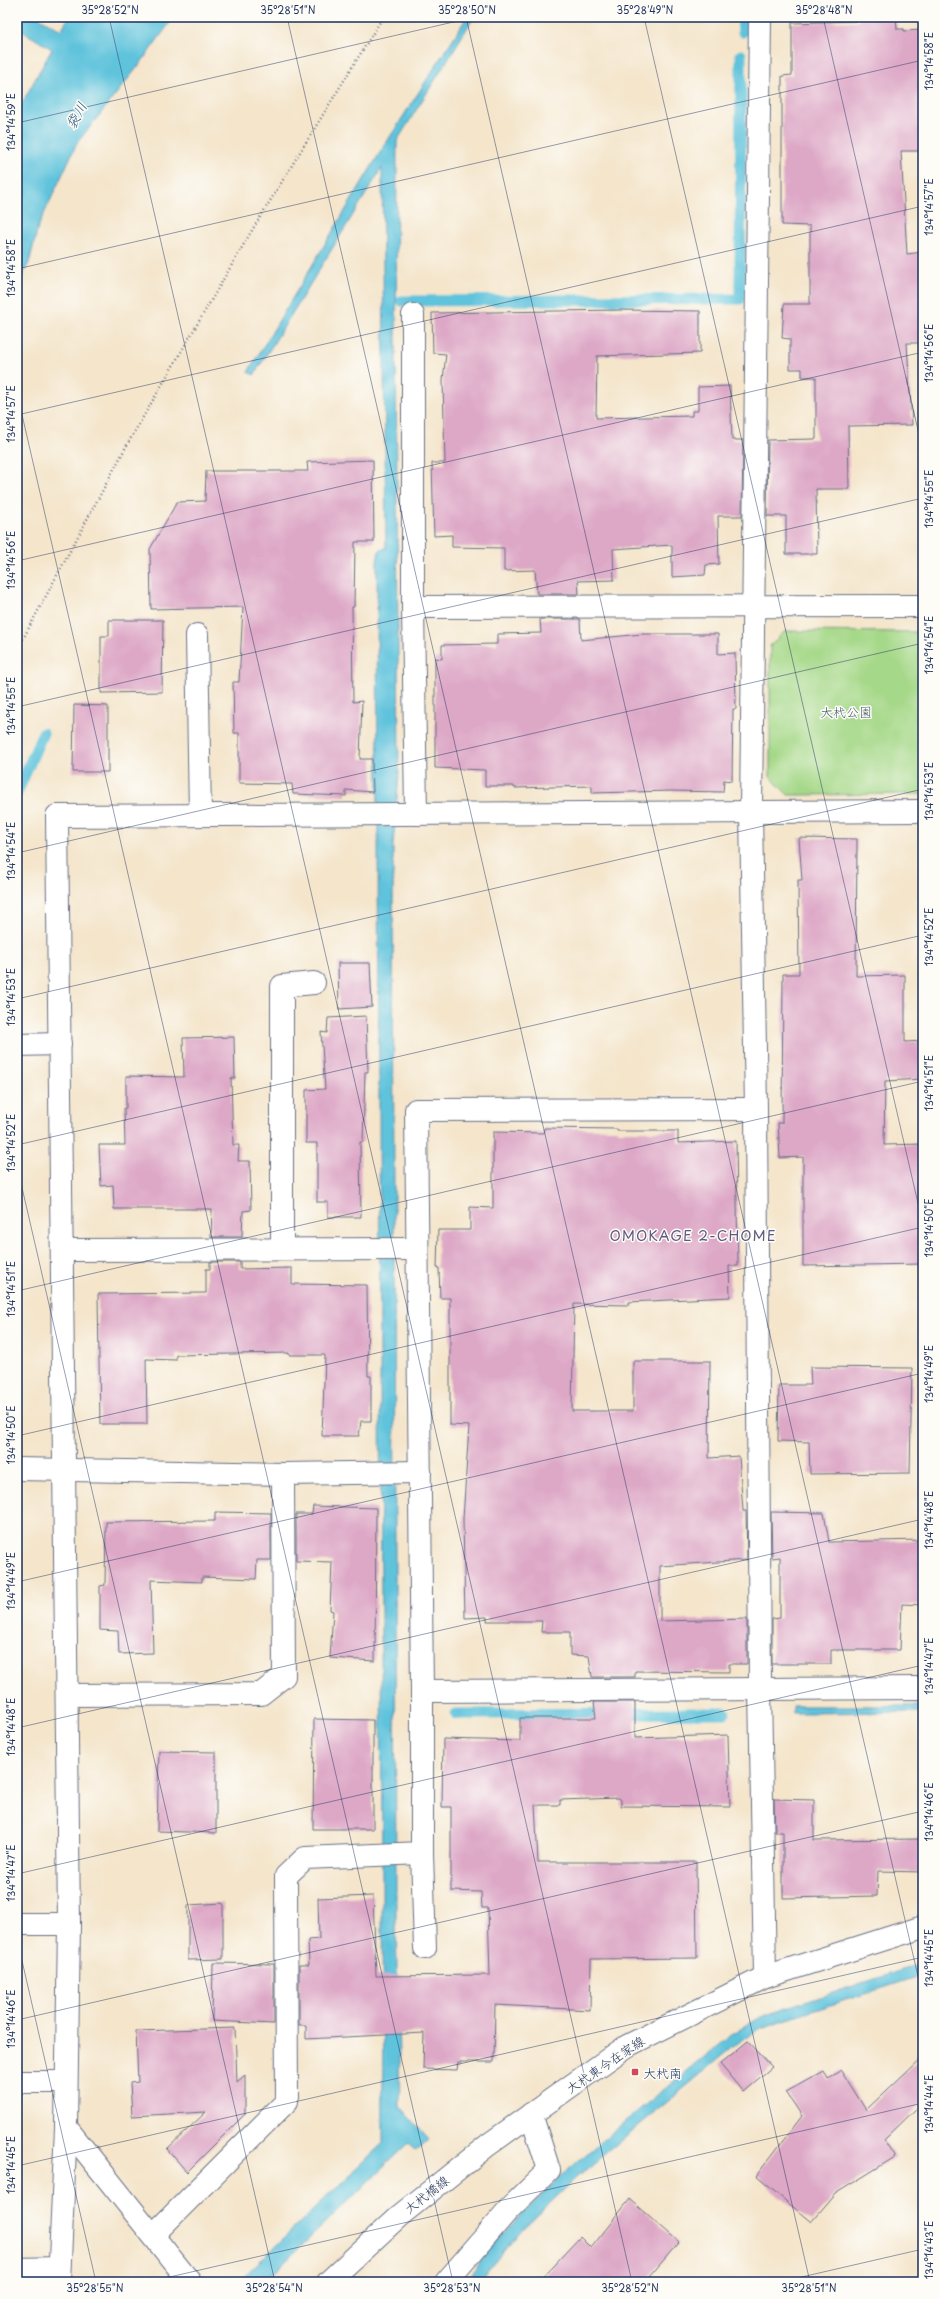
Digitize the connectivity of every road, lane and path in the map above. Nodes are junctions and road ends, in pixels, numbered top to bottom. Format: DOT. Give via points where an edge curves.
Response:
graph roads {
  1 [pos="382,17"];
  2 [pos="760,17"];
  3 [pos="413,315"];
  4 [pos="754,605"];
  5 [pos="923,606"];
  6 [pos="413,607"];
  7 [pos="197,635"];
  8 [pos="17,650"];
  9 [pos="751,811"];
  10 [pos="923,812"];
  11 [pos="416,814"];
  12 [pos="200,815"];
  13 [pos="314,983"];
  14 [pos="60,1044"];
  15 [pos="17,1045"];
  16 [pos="756,1109"];
  17 [pos="282,1249"];
  18 [pos="417,1249"];
  19 [pos="62,1250"];
  20 [pos="17,1469"];
  21 [pos="64,1470"];
  22 [pos="420,1472"];
  23 [pos="283,1474"];
  24 [pos="760,1688"];
  25 [pos="923,1688"];
  26 [pos="422,1692"];
  27 [pos="68,1696"];
  28 [pos="422,1853"];
  29 [pos="17,1924"];
  30 [pos="69,1924"];
  31 [pos="923,1926"];
  32 [pos="425,1948"];
  33 [pos="765,1977"];
  34 [pos="17,2082"];
  35 [pos="66,2082"];
  36 [pos="531,2114"];
  37 [pos="66,2127"];
  38 [pos="153,2235"];
  39 [pos="17,2269"];
  40 [pos="59,2275"];
  41 [pos="190,2282"];
  42 [pos="328,2282"];
  43 [pos="446,2282"];
  1 -- 8 [label="path" via="251,232 128,442"];
  2 -- 4 [label="street"];
  3 -- 6 [label="street"];
  4 -- 5 [label="street"];
  4 -- 6 [label="street"];
  4 -- 9 [label="street"];
  6 -- 11 [label="street"];
  7 -- 12 [label="street"];
  9 -- 10 [label="street"];
  9 -- 11 [label="street"];
  9 -- 16 [label="street"];
  11 -- 12 [label="street"];
  12 -- 14 [label="street" via="57,816"];
  13 -- 17 [label="street" via="282,986"];
  14 -- 15 [label="street"];
  14 -- 19 [label="street"];
  16 -- 18 [label="street" via="416,1110"];
  16 -- 24 [label="street"];
  17 -- 18 [label="street"];
  17 -- 19 [label="street"];
  18 -- 22 [label="street"];
  19 -- 21 [label="street"];
  20 -- 21 [label="street"];
  21 -- 23 [label="street"];
  21 -- 27 [label="street"];
  22 -- 23 [label="street"];
  22 -- 26 [label="street"];
  23 -- 27 [label="street" via="284,1676 261,1694"];
  24 -- 25 [label="street"];
  24 -- 26 [label="street"];
  24 -- 33 [label="street"];
  26 -- 28 [label="street"];
  27 -- 30 [label="street"];
  28 -- 32 [label="street"];
  28 -- 38 [label="street" via="305,1858 286,1876 287,2101"];
  29 -- 30 [label="street"];
  30 -- 35 [label="street"];
  31 -- 33 [label="street, 大杙東今在家線"];
  33 -- 36 [label="street, 大杙東今在家線" via="627,2046"];
  34 -- 35 [label="street"];
  35 -- 37 [label="street"];
  36 -- 42 [label="street, 大杙橋線" via="398,2217"];
  36 -- 43 [label="street" via="549,2170 510,2209"];
  37 -- 38 [label="street"];
  37 -- 40 [label="street"];
  38 -- 41 [label="street"];
  39 -- 40 [label="street"];
}
